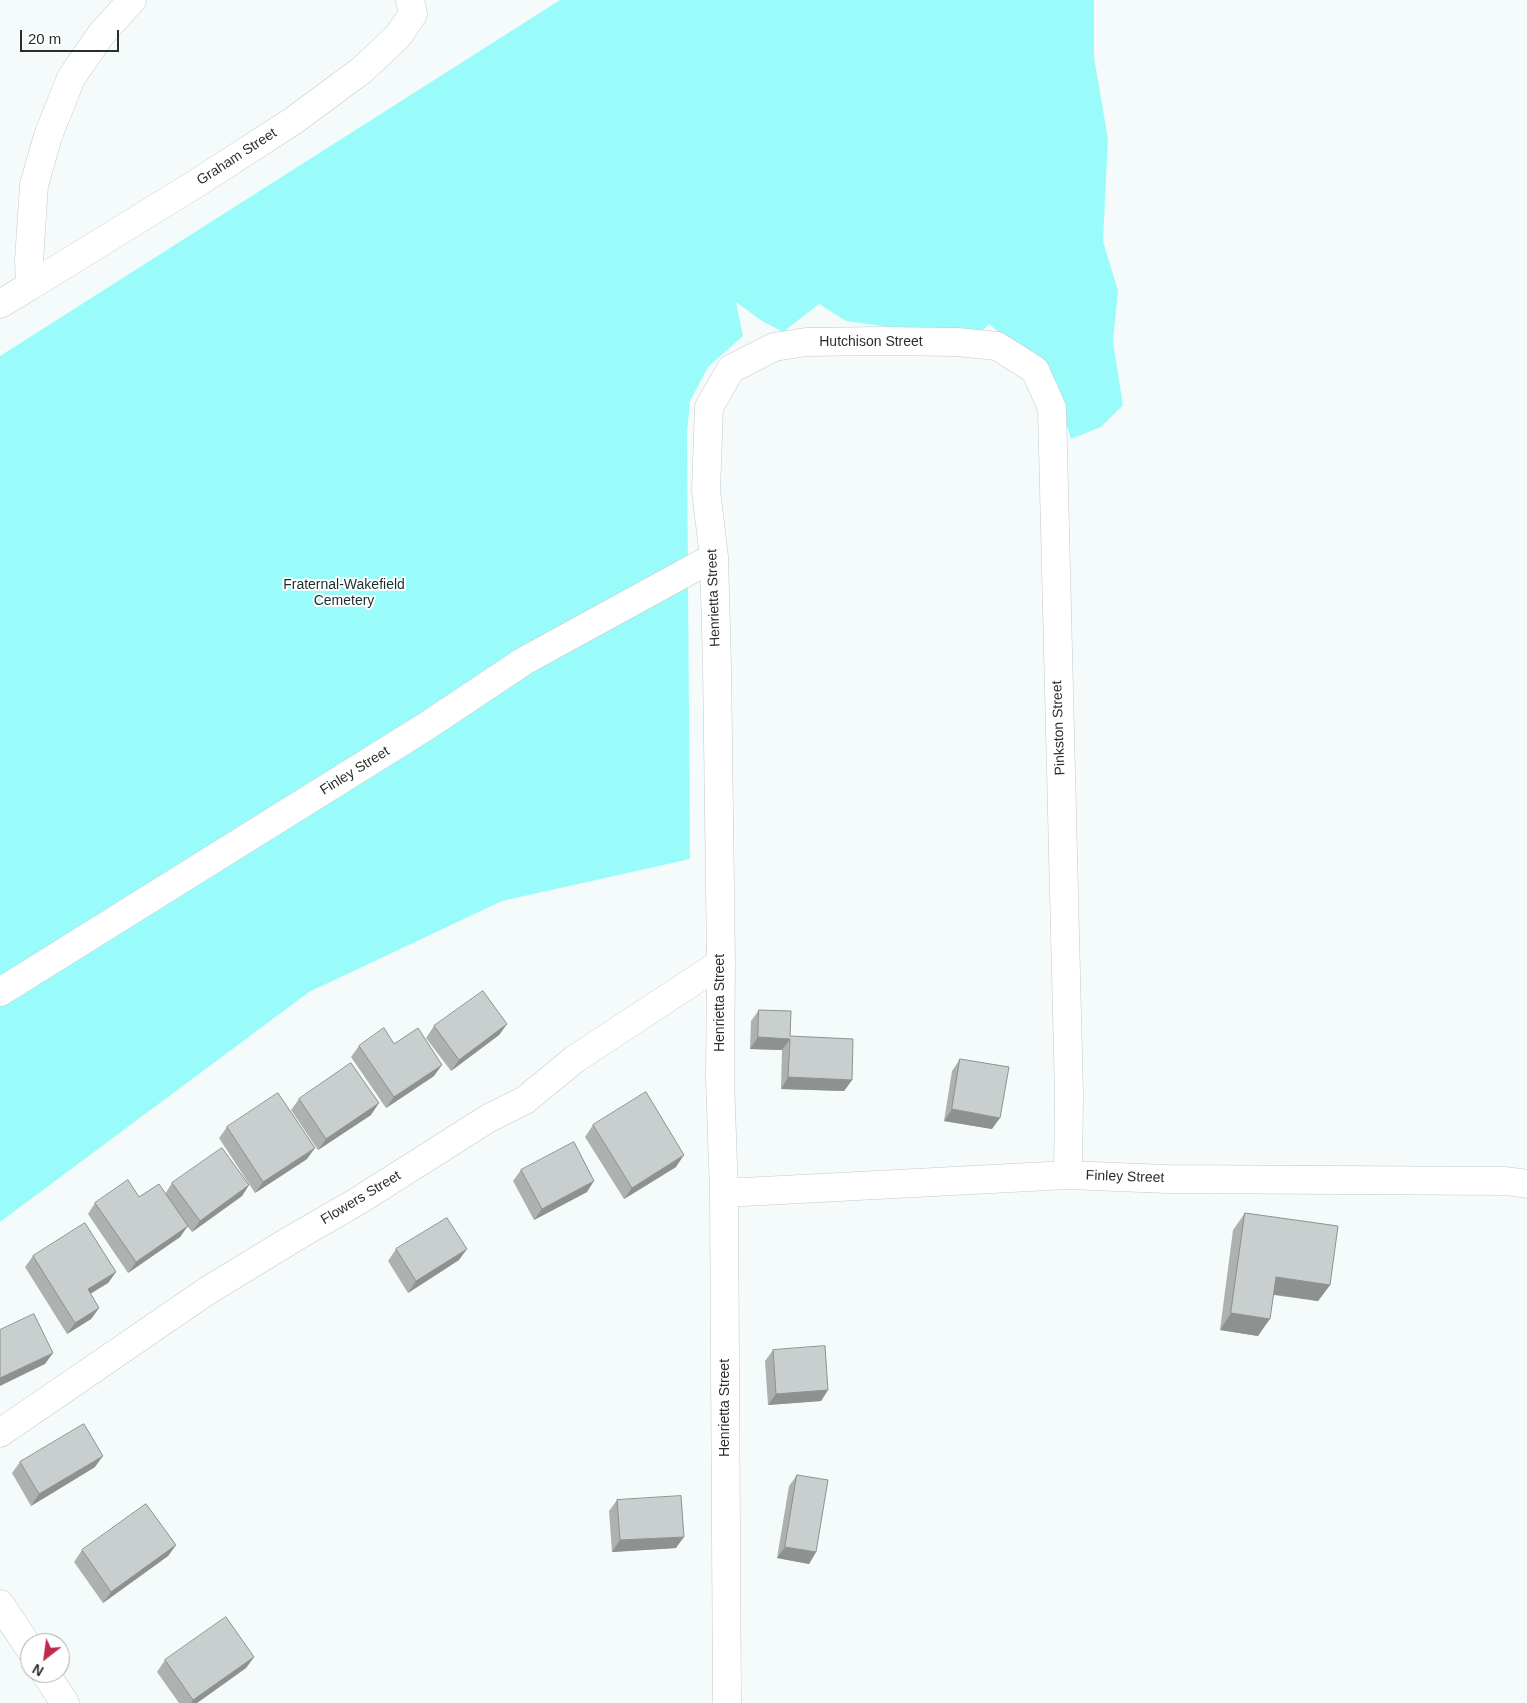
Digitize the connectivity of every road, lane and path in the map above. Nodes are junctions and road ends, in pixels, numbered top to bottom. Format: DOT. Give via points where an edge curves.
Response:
graph roads {
  1 [pos="132,0"];
  2 [pos="410,0"];
  3 [pos="30,286"];
  4 [pos="0,304"];
  5 [pos="957,342"];
  6 [pos="786,346"];
  7 [pos="714,557"];
  8 [pos="721,962"];
  9 [pos="0,992"];
  10 [pos="1068,1175"];
  11 [pos="1527,1184"];
  12 [pos="724,1194"];
  13 [pos="0,1433"];
  14 [pos="0,1604"];
  15 [pos="20,1635"];
  16 [pos="52,1683"];
  17 [pos="65,1703"];
  18 [pos="727,1703"];
  1 -- 3 [label="street" via="102,33 71,78 48,136 34,185"];
  2 -- 3 [label="street, Graham Street" via="413,14 398,36 362,70 285,126"];
  3 -- 4 [label="street, Graham Street"];
  5 -- 6 [label="street, Hutchison Street" via="806,342"];
  5 -- 10 [label="street, Pinkston Street" via="996,346 1035,370 1052,408 1069,1095"];
  6 -- 7 [label="street, Henrietta Street" via="774,347 731,369 709,408 706,491"];
  7 -- 8 [label="street, Henrietta Street"];
  7 -- 9 [label="street, Finley Street" via="524,661 426,727"];
  8 -- 12 [label="street, Henrietta Street" via="720,1079"];
  8 -- 13 [label="street, Flowers Street" via="575,1059 525,1100 489,1118 207,1291"];
  10 -- 11 [label="street, Finley Street" via="1167,1179 1506,1181"];
  10 -- 12 [label="street, Finley Street"];
  12 -- 18 [label="street, Henrietta Street"];
  14 -- 15 [label="street"];
  16 -- 17 [label="street"];
}
